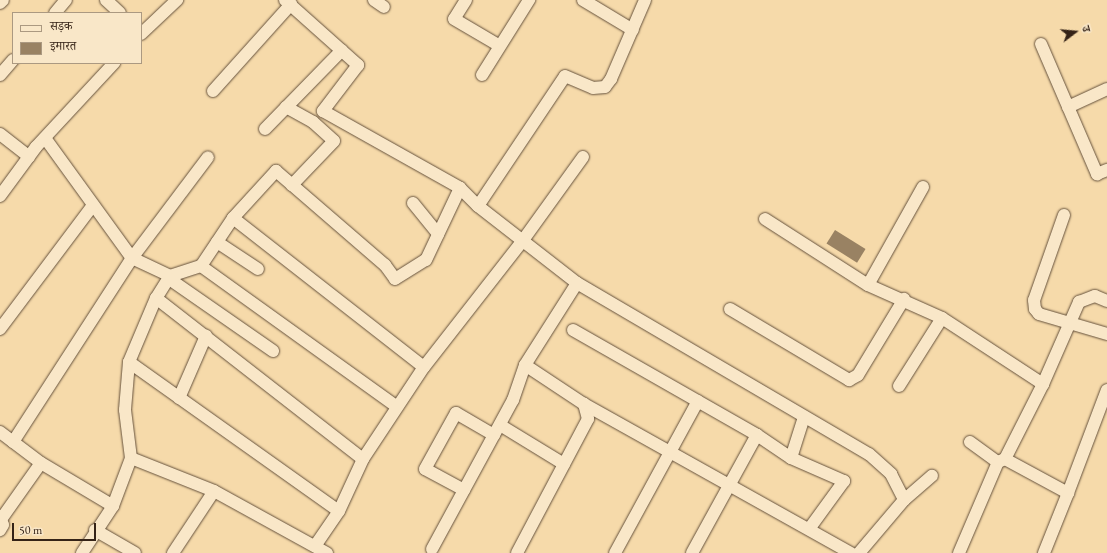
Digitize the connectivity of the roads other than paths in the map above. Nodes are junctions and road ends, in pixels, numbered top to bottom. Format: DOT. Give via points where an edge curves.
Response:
graph roads {
  1 [pos="3,0"];
  2 [pos="66,0"];
  3 [pos="106,0"];
  4 [pos="177,0"];
  5 [pos="374,0"];
  6 [pos="466,0"];
  7 [pos="529,0"];
  8 [pos="583,0"];
  9 [pos="644,0"];
  10 [pos="288,2"];
  11 [pos="0,4"];
  12 [pos="384,8"];
  13 [pos="56,12"];
  14 [pos="119,12"];
  15 [pos="633,30"];
  16 [pos="142,32"];
  17 [pos="1041,44"];
  18 [pos="500,46"];
  19 [pos="342,50"];
  20 [pos="12,61"];
  21 [pos="113,64"];
  22 [pos="0,74"];
  23 [pos="482,75"];
  24 [pos="1107,89"];
  25 [pos="213,91"];
  26 [pos="286,107"];
  27 [pos="1068,107"];
  28 [pos="265,129"];
  29 [pos="0,134"];
  30 [pos="45,138"];
  31 [pos="29,157"];
  32 [pos="208,157"];
  33 [pos="583,157"];
  34 [pos="1107,170"];
  35 [pos="292,185"];
  36 [pos="923,187"];
  37 [pos="460,188"];
  38 [pos="0,196"];
  39 [pos="413,203"];
  40 [pos="93,205"];
  41 [pos="478,206"];
  42 [pos="1064,215"];
  43 [pos="233,218"];
  44 [pos="765,219"];
  45 [pos="438,234"];
  46 [pos="217,242"];
  47 [pos="521,243"];
  48 [pos="132,258"];
  49 [pos="201,266"];
  50 [pos="258,269"];
  51 [pos="169,277"];
  52 [pos="577,283"];
  53 [pos="868,285"];
  54 [pos="156,298"];
  55 [pos="904,299"];
  56 [pos="1107,301"];
  57 [pos="730,308"];
  58 [pos="942,318"];
  59 [pos="1068,323"];
  60 [pos="0,329"];
  61 [pos="573,330"];
  62 [pos="1107,334"];
  63 [pos="206,336"];
  64 [pos="273,351"];
  65 [pos="129,362"];
  66 [pos="525,365"];
  67 [pos="424,367"];
  68 [pos="1043,384"];
  69 [pos="899,386"];
  70 [pos="1107,390"];
  71 [pos="179,398"];
  72 [pos="698,401"];
  73 [pos="584,404"];
  74 [pos="398,407"];
  75 [pos="804,417"];
  76 [pos="497,430"];
  77 [pos="0,432"];
  78 [pos="757,435"];
  79 [pos="13,442"];
  80 [pos="970,442"];
  81 [pos="670,453"];
  82 [pos="131,458"];
  83 [pos="790,458"];
  84 [pos="363,459"];
  85 [pos="1001,461"];
  86 [pos="41,463"];
  87 [pos="564,464"];
  88 [pos="932,476"];
  89 [pos="730,488"];
  90 [pos="464,490"];
  91 [pos="214,491"];
  92 [pos="1068,493"];
  93 [pos="904,500"];
  94 [pos="113,506"];
  95 [pos="339,511"];
  96 [pos="1,521"];
  97 [pos="809,529"];
  98 [pos="95,530"];
  99 [pos="315,546"];
  100 [pos="434,552"];
  101 [pos="82,553"];
  102 [pos="135,553"];
  103 [pos="173,553"];
  104 [pos="327,553"];
  105 [pos="517,553"];
  106 [pos="615,553"];
  107 [pos="692,553"];
  108 [pos="851,553"];
  109 [pos="859,553"];
  110 [pos="959,553"];
  111 [pos="1044,553"];
  1 -- 11 [label="street"];
  2 -- 13 [label="street"];
  3 -- 14 [label="street"];
  4 -- 16 [label="street"];
  5 -- 12 [label="street"];
  6 -- 18 [label="street" via="454,19"];
  7 -- 18 [label="street"];
  8 -- 15 [label="street"];
  9 -- 15 [label="street"];
  10 -- 19 [label="street"];
  10 -- 25 [label="street"];
  15 -- 41 [label="street" via="605,87 593,88 565,76"];
  17 -- 27 [label="street"];
  18 -- 23 [label="street"];
  19 -- 26 [label="street"];
  19 -- 37 [label="street" via="358,65 323,111"];
  20 -- 22 [label="street"];
  21 -- 30 [label="street"];
  24 -- 27 [label="street"];
  26 -- 28 [label="street"];
  26 -- 35 [label="street" via="313,122 334,141"];
  27 -- 34 [label="street" via="1097,174"];
  29 -- 31 [label="street"];
  30 -- 31 [label="street"];
  30 -- 40 [label="street"];
  31 -- 38 [label="street"];
  32 -- 48 [label="street"];
  33 -- 47 [label="street"];
  35 -- 43 [label="street" via="276,172"];
  35 -- 45 [label="street" via="385,266 395,279 426,260"];
  36 -- 53 [label="street"];
  37 -- 41 [label="street"];
  37 -- 45 [label="street"];
  39 -- 45 [label="street"];
  40 -- 48 [label="street"];
  40 -- 60 [label="street"];
  41 -- 47 [label="street"];
  42 -- 59 [label="street" via="1034,300 1039,314"];
  43 -- 46 [label="street"];
  43 -- 67 [label="street"];
  44 -- 53 [label="street"];
  46 -- 49 [label="street"];
  46 -- 50 [label="street"];
  47 -- 52 [label="street"];
  47 -- 67 [label="street"];
  48 -- 51 [label="street"];
  48 -- 79 [label="street"];
  49 -- 51 [label="street"];
  49 -- 74 [label="street"];
  51 -- 54 [label="street"];
  51 -- 64 [label="street"];
  52 -- 66 [label="street"];
  52 -- 75 [label="street"];
  53 -- 55 [label="street"];
  54 -- 63 [label="street"];
  54 -- 65 [label="street"];
  55 -- 57 [label="street" via="858,375 850,380"];
  55 -- 58 [label="street"];
  56 -- 59 [label="street" via="1095,296 1086,297 1079,302"];
  58 -- 68 [label="street"];
  58 -- 69 [label="street"];
  59 -- 62 [label="street"];
  59 -- 68 [label="street"];
  61 -- 72 [label="street"];
  63 -- 71 [label="street"];
  63 -- 84 [label="street"];
  65 -- 71 [label="street"];
  65 -- 82 [label="street" via="125,410"];
  66 -- 73 [label="street"];
  66 -- 76 [label="street" via="513,400"];
  67 -- 74 [label="street"];
  68 -- 85 [label="street"];
  70 -- 92 [label="street"];
  71 -- 95 [label="street"];
  72 -- 78 [label="street"];
  72 -- 81 [label="street"];
  73 -- 81 [label="street"];
  73 -- 87 [label="street" via="588,419"];
  74 -- 84 [label="street"];
  75 -- 83 [label="street"];
  75 -- 93 [label="street" via="869,454 891,474"];
  76 -- 87 [label="street"];
  76 -- 90 [label="street"];
  76 -- 90 [label="street" via="456,413 425,469"];
  77 -- 79 [label="street"];
  78 -- 83 [label="street"];
  78 -- 89 [label="street"];
  79 -- 86 [label="street"];
  80 -- 85 [label="street"];
  81 -- 89 [label="street"];
  81 -- 106 [label="street"];
  82 -- 91 [label="street"];
  82 -- 94 [label="street"];
  83 -- 97 [label="street" via="844,481"];
  84 -- 95 [label="street"];
  85 -- 92 [label="street"];
  85 -- 110 [label="street"];
  86 -- 94 [label="street"];
  86 -- 96 [label="street"];
  87 -- 105 [label="street"];
  88 -- 93 [label="street"];
  89 -- 97 [label="street" via="763,502"];
  89 -- 107 [label="street"];
  90 -- 100 [label="street"];
  91 -- 99 [label="street"];
  91 -- 103 [label="street"];
  92 -- 111 [label="street"];
  93 -- 109 [label="street"];
  94 -- 98 [label="street"];
  95 -- 99 [label="street"];
  97 -- 108 [label="street"];
  98 -- 101 [label="street"];
  98 -- 102 [label="street"];
  99 -- 104 [label="street"];
}
